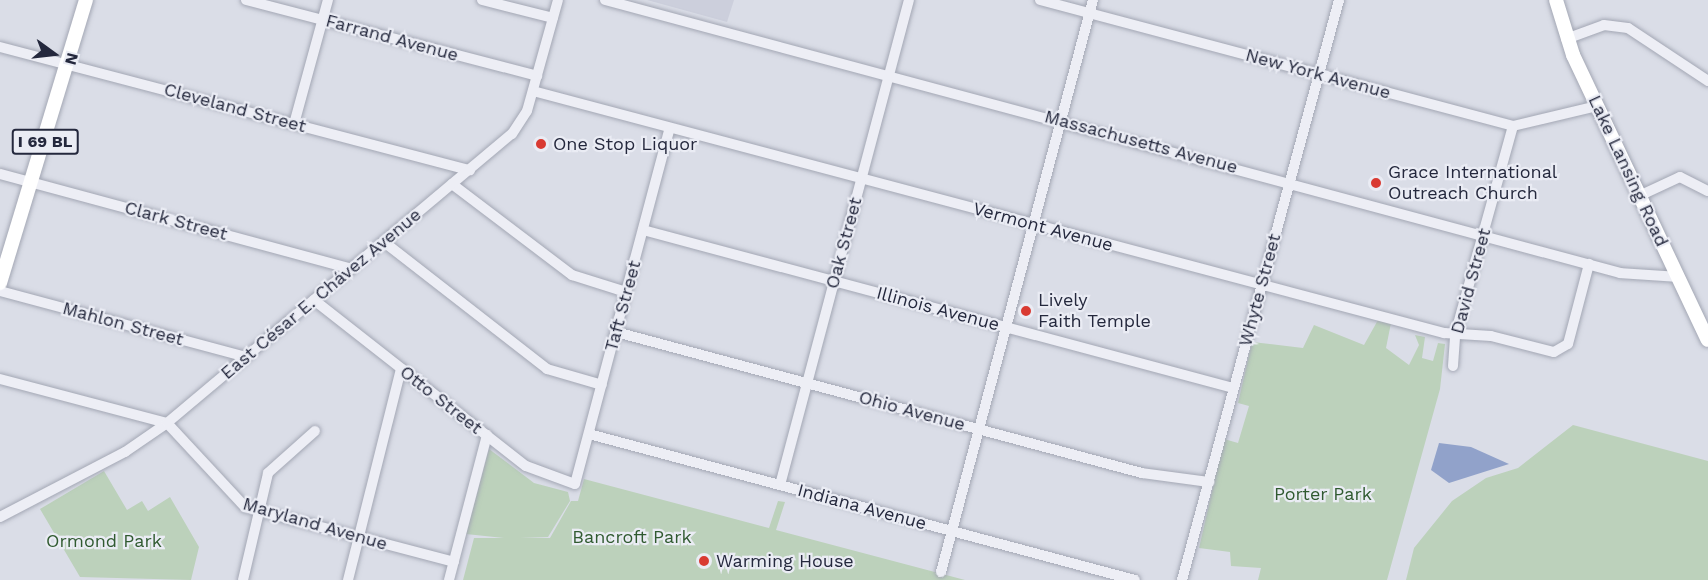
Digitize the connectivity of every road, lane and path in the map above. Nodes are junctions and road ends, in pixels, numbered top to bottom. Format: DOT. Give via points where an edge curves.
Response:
graph roads {
  1 [pos="86,0"];
  2 [pos="246,0"];
  3 [pos="328,0"];
  4 [pos="482,0"];
  5 [pos="558,0"];
  6 [pos="605,0"];
  7 [pos="909,0"];
  8 [pos="1040,0"];
  9 [pos="1093,0"];
  10 [pos="1339,0"];
  11 [pos="1556,0"];
  12 [pos="1089,13"];
  13 [pos="553,18"];
  14 [pos="323,20"];
  15 [pos="1566,39"];
  16 [pos="0,47"];
  17 [pos="67,64"];
  18 [pos="1318,74"];
  19 [pos="889,75"];
  20 [pos="537,76"];
  21 [pos="1708,81"];
  22 [pos="533,91"];
  23 [pos="1597,106"];
  24 [pos="1060,120"];
  25 [pos="294,124"];
  26 [pos="1513,126"];
  27 [pos="670,128"];
  28 [pos="470,170"];
  29 [pos="0,174"];
  30 [pos="861,178"];
  31 [pos="1289,181"];
  32 [pos="33,183"];
  33 [pos="452,184"];
  34 [pos="1708,191"];
  35 [pos="1639,196"];
  36 [pos="1033,224"];
  37 [pos="643,230"];
  38 [pos="1484,234"];
  39 [pos="384,242"];
  40 [pos="1589,264"];
  41 [pos="351,269"];
  42 [pos="1678,277"];
  43 [pos="834,282"];
  44 [pos="0,283"];
  45 [pos="1261,285"];
  46 [pos="0,291"];
  47 [pos="626,292"];
  48 [pos="314,300"];
  49 [pos="1006,327"];
  50 [pos="616,332"];
  51 [pos="1455,335"];
  52 [pos="1708,340"];
  53 [pos="246,357"];
  54 [pos="1453,366"];
  55 [pos="401,369"];
  56 [pos="0,379"];
  57 [pos="807,383"];
  58 [pos="602,385"];
  59 [pos="1233,388"];
  60 [pos="167,423"];
  61 [pos="979,429"];
  62 [pos="315,431"];
  63 [pos="589,434"];
  64 [pos="487,435"];
  65 [pos="1209,482"];
  66 [pos="575,484"];
  67 [pos="780,485"];
  68 [pos="259,511"];
  69 [pos="0,517"];
  70 [pos="951,531"];
  71 [pos="358,537"];
  72 [pos="454,562"];
  73 [pos="941,572"];
  74 [pos="243,580"];
  75 [pos="348,580"];
  76 [pos="450,580"];
  77 [pos="1135,580"];
  78 [pos="1182,580"];
  1 -- 17 [label="main road, I 69 BL"];
  2 -- 14 [label="street, Farrand Avenue"];
  3 -- 14 [label="street"];
  4 -- 13 [label="street"];
  5 -- 13 [label="street, East César E. Chávez Avenue"];
  6 -- 19 [label="street, Massachusetts Avenue"];
  7 -- 19 [label="street, Oak Street"];
  8 -- 12 [label="street, New York Avenue"];
  9 -- 12 [label="street"];
  10 -- 18 [label="street, Whyte Street"];
  11 -- 15 [label="main road, Lake Lansing Road"];
  12 -- 18 [label="street, New York Avenue"];
  12 -- 24 [label="street"];
  13 -- 20 [label="street, East César E. Chávez Avenue"];
  14 -- 20 [label="street, Farrand Avenue"];
  14 -- 25 [label="street"];
  15 -- 21 [label="street" via="1604,25 1628,28"];
  15 -- 23 [label="main road, Lake Lansing Road"];
  16 -- 17 [label="street, Cleveland Street"];
  17 -- 25 [label="street, Cleveland Street"];
  17 -- 32 [label="main road, I 69 BL"];
  18 -- 26 [label="street, New York Avenue"];
  18 -- 31 [label="street, Whyte Street"];
  19 -- 24 [label="street, Massachusetts Avenue"];
  19 -- 30 [label="street, Oak Street"];
  20 -- 22 [label="street, East César E. Chávez Avenue"];
  22 -- 27 [label="street, Vermont Avenue"];
  22 -- 28 [label="street, East César E. Chávez Avenue" via="512,134"];
  23 -- 26 [label="street, New York Avenue"];
  23 -- 35 [label="main road, Lake Lansing Road"];
  24 -- 31 [label="street, Massachusetts Avenue"];
  24 -- 36 [label="street"];
  25 -- 28 [label="street, Cleveland Street"];
  26 -- 38 [label="street, David Street"];
  27 -- 30 [label="street, Vermont Avenue"];
  27 -- 37 [label="street, Taft Street"];
  28 -- 33 [label="street, East César E. Chávez Avenue"];
  29 -- 32 [label="street, Clark Street"];
  30 -- 36 [label="street, Vermont Avenue"];
  30 -- 43 [label="street, Oak Street"];
  31 -- 38 [label="street, Massachusetts Avenue"];
  31 -- 45 [label="street, Whyte Street"];
  32 -- 41 [label="street, Clark Street"];
  32 -- 44 [label="main road, I 69 BL"];
  33 -- 39 [label="street, East César E. Chávez Avenue"];
  33 -- 47 [label="street" via="572,275"];
  34 -- 35 [label="street" via="1680,177"];
  35 -- 42 [label="main road, Lake Lansing Road"];
  36 -- 45 [label="street, Vermont Avenue"];
  36 -- 49 [label="street"];
  37 -- 43 [label="street, Illinois Avenue"];
  37 -- 47 [label="street, Taft Street"];
  38 -- 40 [label="street, Massachusetts Avenue"];
  38 -- 51 [label="street, David Street"];
  39 -- 41 [label="street, East César E. Chávez Avenue"];
  39 -- 58 [label="street" via="547,369"];
  40 -- 42 [label="street, Massachusetts Avenue" via="1630,275"];
  40 -- 51 [label="street, Vermont Avenue" via="1568,344 1554,352 1491,336"];
  41 -- 48 [label="street, East César E. Chávez Avenue"];
  42 -- 52 [label="main road, Lake Lansing Road"];
  43 -- 49 [label="street, Illinois Avenue"];
  43 -- 57 [label="street, Oak Street"];
  45 -- 51 [label="street, Vermont Avenue"];
  45 -- 59 [label="street, Whyte Street"];
  46 -- 53 [label="street, Mahlon Street"];
  47 -- 50 [label="street, Taft Street"];
  48 -- 53 [label="street, East César E. Chávez Avenue"];
  48 -- 55 [label="street, Otto Street"];
  49 -- 59 [label="street, Illinois Avenue"];
  49 -- 61 [label="street"];
  50 -- 57 [label="street, Ohio Avenue"];
  50 -- 58 [label="street, Taft Street"];
  51 -- 54 [label="street, David Street"];
  53 -- 60 [label="street, East César E. Chávez Avenue"];
  55 -- 64 [label="street, Otto Street"];
  55 -- 71 [label="street"];
  56 -- 60 [label="street"];
  57 -- 61 [label="street, Ohio Avenue"];
  57 -- 67 [label="street, Oak Street"];
  58 -- 63 [label="street, Taft Street"];
  59 -- 65 [label="street, Whyte Street"];
  60 -- 68 [label="street, Maryland Avenue" via="234,500"];
  60 -- 69 [label="street, East César E. Chávez Avenue" via="125,453"];
  61 -- 65 [label="street, Ohio Avenue" via="1142,473"];
  61 -- 70 [label="street"];
  62 -- 68 [label="street" via="271,468"];
  63 -- 66 [label="street, Taft Street"];
  63 -- 67 [label="street, Indiana Avenue"];
  64 -- 66 [label="street, Otto Street" via="536,473"];
  64 -- 72 [label="street"];
  65 -- 78 [label="street, Whyte Street"];
  67 -- 70 [label="street, Indiana Avenue"];
  68 -- 71 [label="street, Maryland Avenue"];
  68 -- 74 [label="street"];
  70 -- 73 [label="street"];
  70 -- 77 [label="street, Indiana Avenue"];
  71 -- 72 [label="street, Maryland Avenue"];
  71 -- 75 [label="street"];
  72 -- 76 [label="street"];
}
